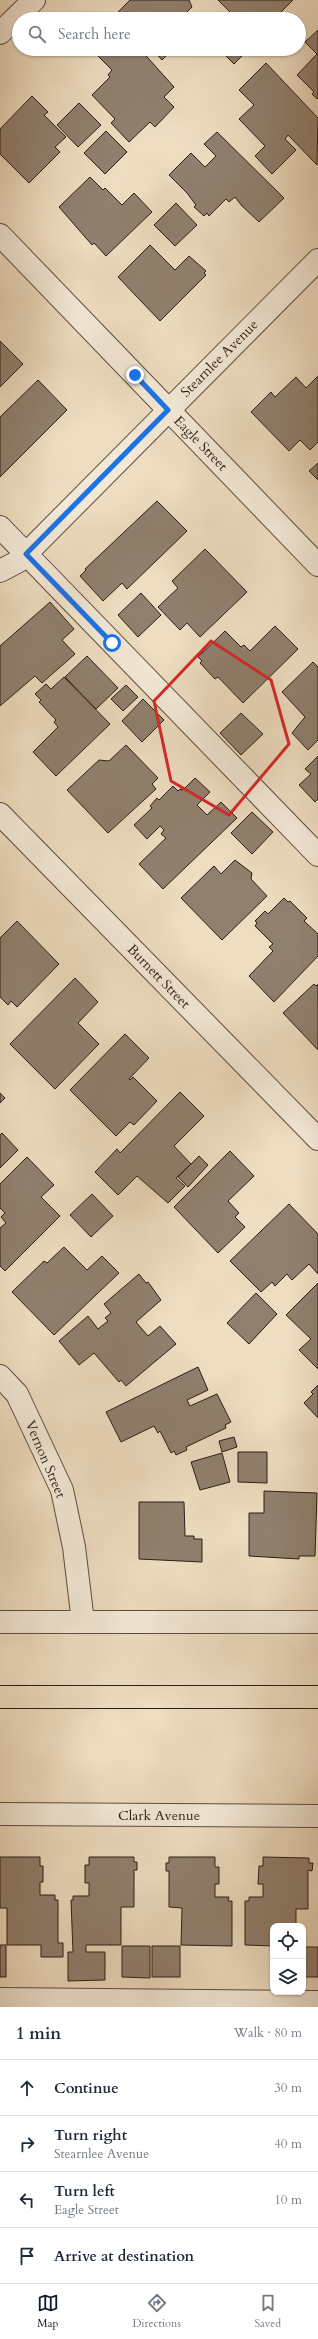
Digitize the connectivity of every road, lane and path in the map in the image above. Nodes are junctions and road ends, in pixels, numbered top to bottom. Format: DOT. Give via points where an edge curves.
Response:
graph roads {
  1 [pos="34,0"];
  2 [pos="22,12"];
  3 [pos="12,21"];
  4 [pos="0,33"];
  5 [pos="0,235"];
  6 [pos="318,260"];
  7 [pos="168,410"];
  8 [pos="0,527"];
  9 [pos="26,554"];
  10 [pos="318,565"];
  11 [pos="0,571"];
  12 [pos="0,814"];
  13 [pos="318,855"];
  14 [pos="318,1139"];
  15 [pos="0,1376"];
  16 [pos="0,1622"];
  17 [pos="83,1622"];
  18 [pos="318,1622"];
  19 [pos="0,1697"];
  20 [pos="318,1697"];
  21 [pos="0,1814"];
  22 [pos="318,1816"];
  23 [pos="0,1999"];
  24 [pos="318,2002"];
  1 -- 2 [label="street"];
  3 -- 4 [label="street"];
  5 -- 7 [label="street, Eagle Street"];
  6 -- 7 [label="street, Stearnlee Avenue"];
  7 -- 9 [label="street, Stearnlee Avenue"];
  7 -- 10 [label="street, Eagle Street"];
  8 -- 9 [label="street"];
  9 -- 11 [label="street, Stearnlee Avenue" via="19,561"];
  9 -- 13 [label="street"];
  12 -- 14 [label="street, Burnett Street"];
  15 -- 17 [label="street, Vernon Street" via="17,1394 62,1490 74,1547"];
  16 -- 17 [label="street"];
  17 -- 18 [label="street"];
  19 -- 20 [label="main road"];
  21 -- 22 [label="street, Clark Avenue"];
  23 -- 24 [label="street"];
}
